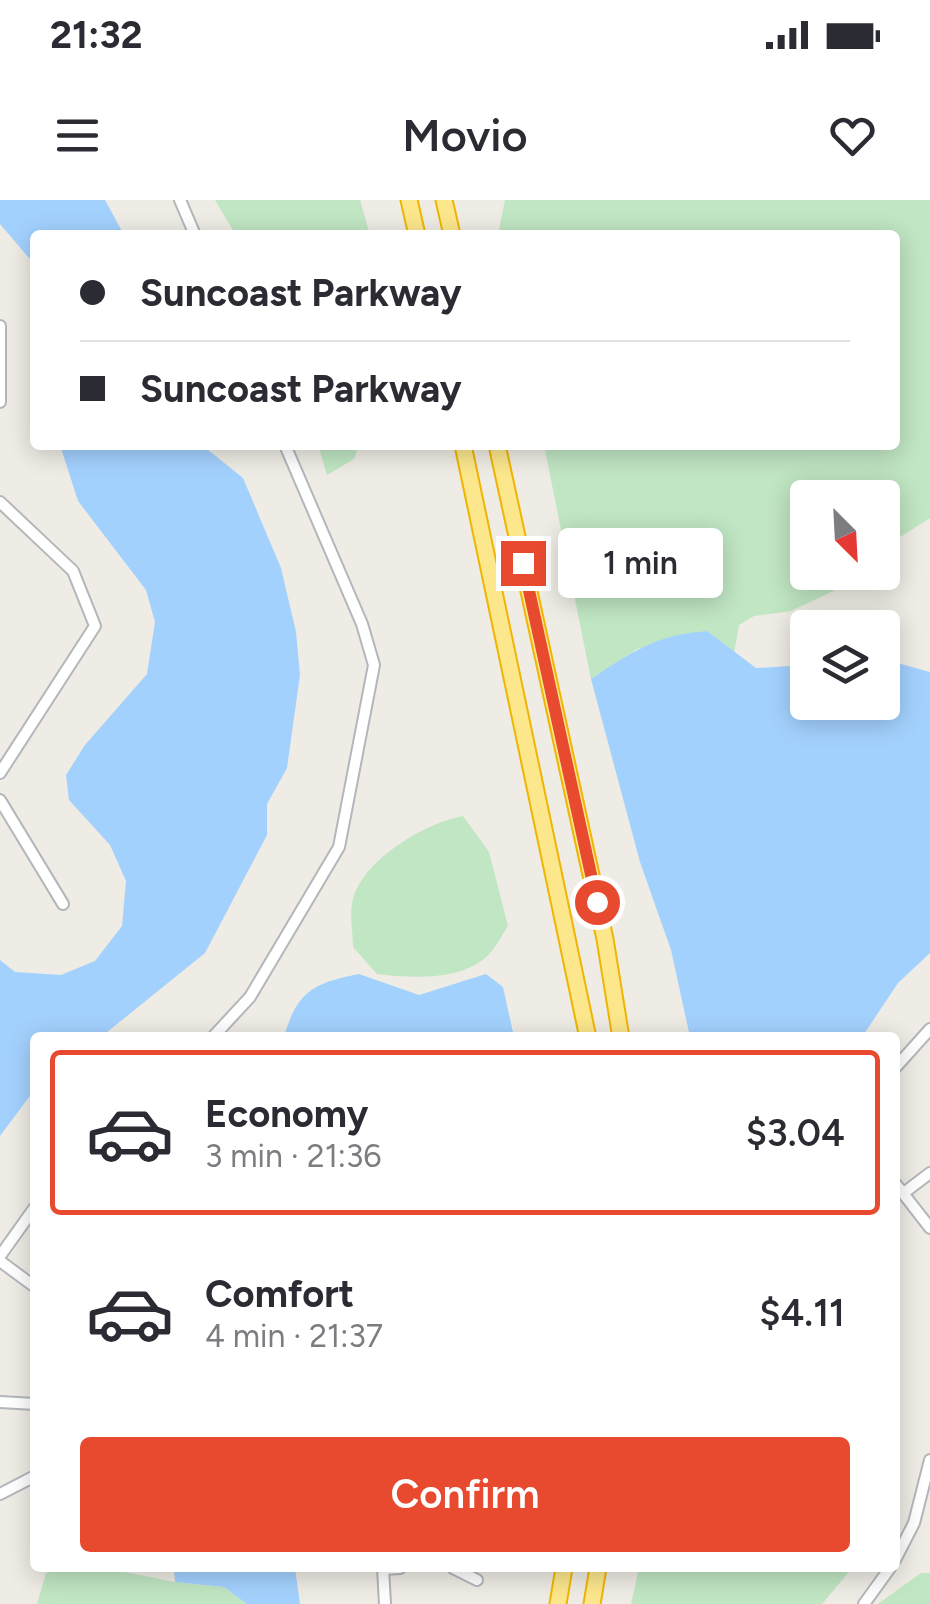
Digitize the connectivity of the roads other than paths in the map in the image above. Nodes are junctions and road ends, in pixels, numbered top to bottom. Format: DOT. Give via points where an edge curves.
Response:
graph roads {
  1 [pos="180,200"];
  2 [pos="410,200"];
  3 [pos="444,200"];
  4 [pos="193,230"];
  5 [pos="416,230"];
  6 [pos="451,230"];
  7 [pos="0,326"];
  8 [pos="0,402"];
  9 [pos="287,450"];
  10 [pos="464,450"];
  11 [pos="498,450"];
  12 [pos="0,502"];
  13 [pos="0,774"];
  14 [pos="0,800"];
  15 [pos="63,904"];
  16 [pos="930,1029"];
  17 [pos="218,1032"];
  18 [pos="587,1032"];
  19 [pos="621,1032"];
  20 [pos="900,1062"];
  21 [pos="930,1174"];
  22 [pos="900,1187"];
  23 [pos="906,1192"];
  24 [pos="30,1214"];
  25 [pos="930,1228"];
  26 [pos="0,1258"];
  27 [pos="30,1283"];
  28 [pos="0,1402"];
  29 [pos="30,1404"];
  30 [pos="930,1460"];
  31 [pos="30,1479"];
  32 [pos="0,1494"];
  33 [pos="900,1550"];
  34 [pos="383,1572"];
  35 [pos="461,1572"];
  36 [pos="563,1572"];
  37 [pos="597,1572"];
  38 [pos="887,1572"];
  39 [pos="477,1580"];
  40 [pos="385,1604"];
  41 [pos="558,1604"];
  42 [pos="592,1604"];
  43 [pos="864,1604"];
  1 -- 4 [label="street"];
  2 -- 5 [label="highway"];
  3 -- 6 [label="highway"];
  7 -- 8 [label="street"];
  9 -- 17 [label="street" via="374,665 339,847 250,998"];
  10 -- 18 [label="highway"];
  11 -- 19 [label="highway"];
  12 -- 13 [label="street" via="73,570 95,626"];
  14 -- 15 [label="street"];
  16 -- 20 [label="street"];
  21 -- 23 [label="street"];
  22 -- 23 [label="street"];
  23 -- 25 [label="street"];
  24 -- 26 [label="street"];
  26 -- 27 [label="street"];
  28 -- 29 [label="street"];
  30 -- 33 [label="street"];
  31 -- 32 [label="street"];
  34 -- 40 [label="street"];
  35 -- 39 [label="street"];
  36 -- 41 [label="highway"];
  37 -- 42 [label="highway"];
  38 -- 43 [label="street"];
}
